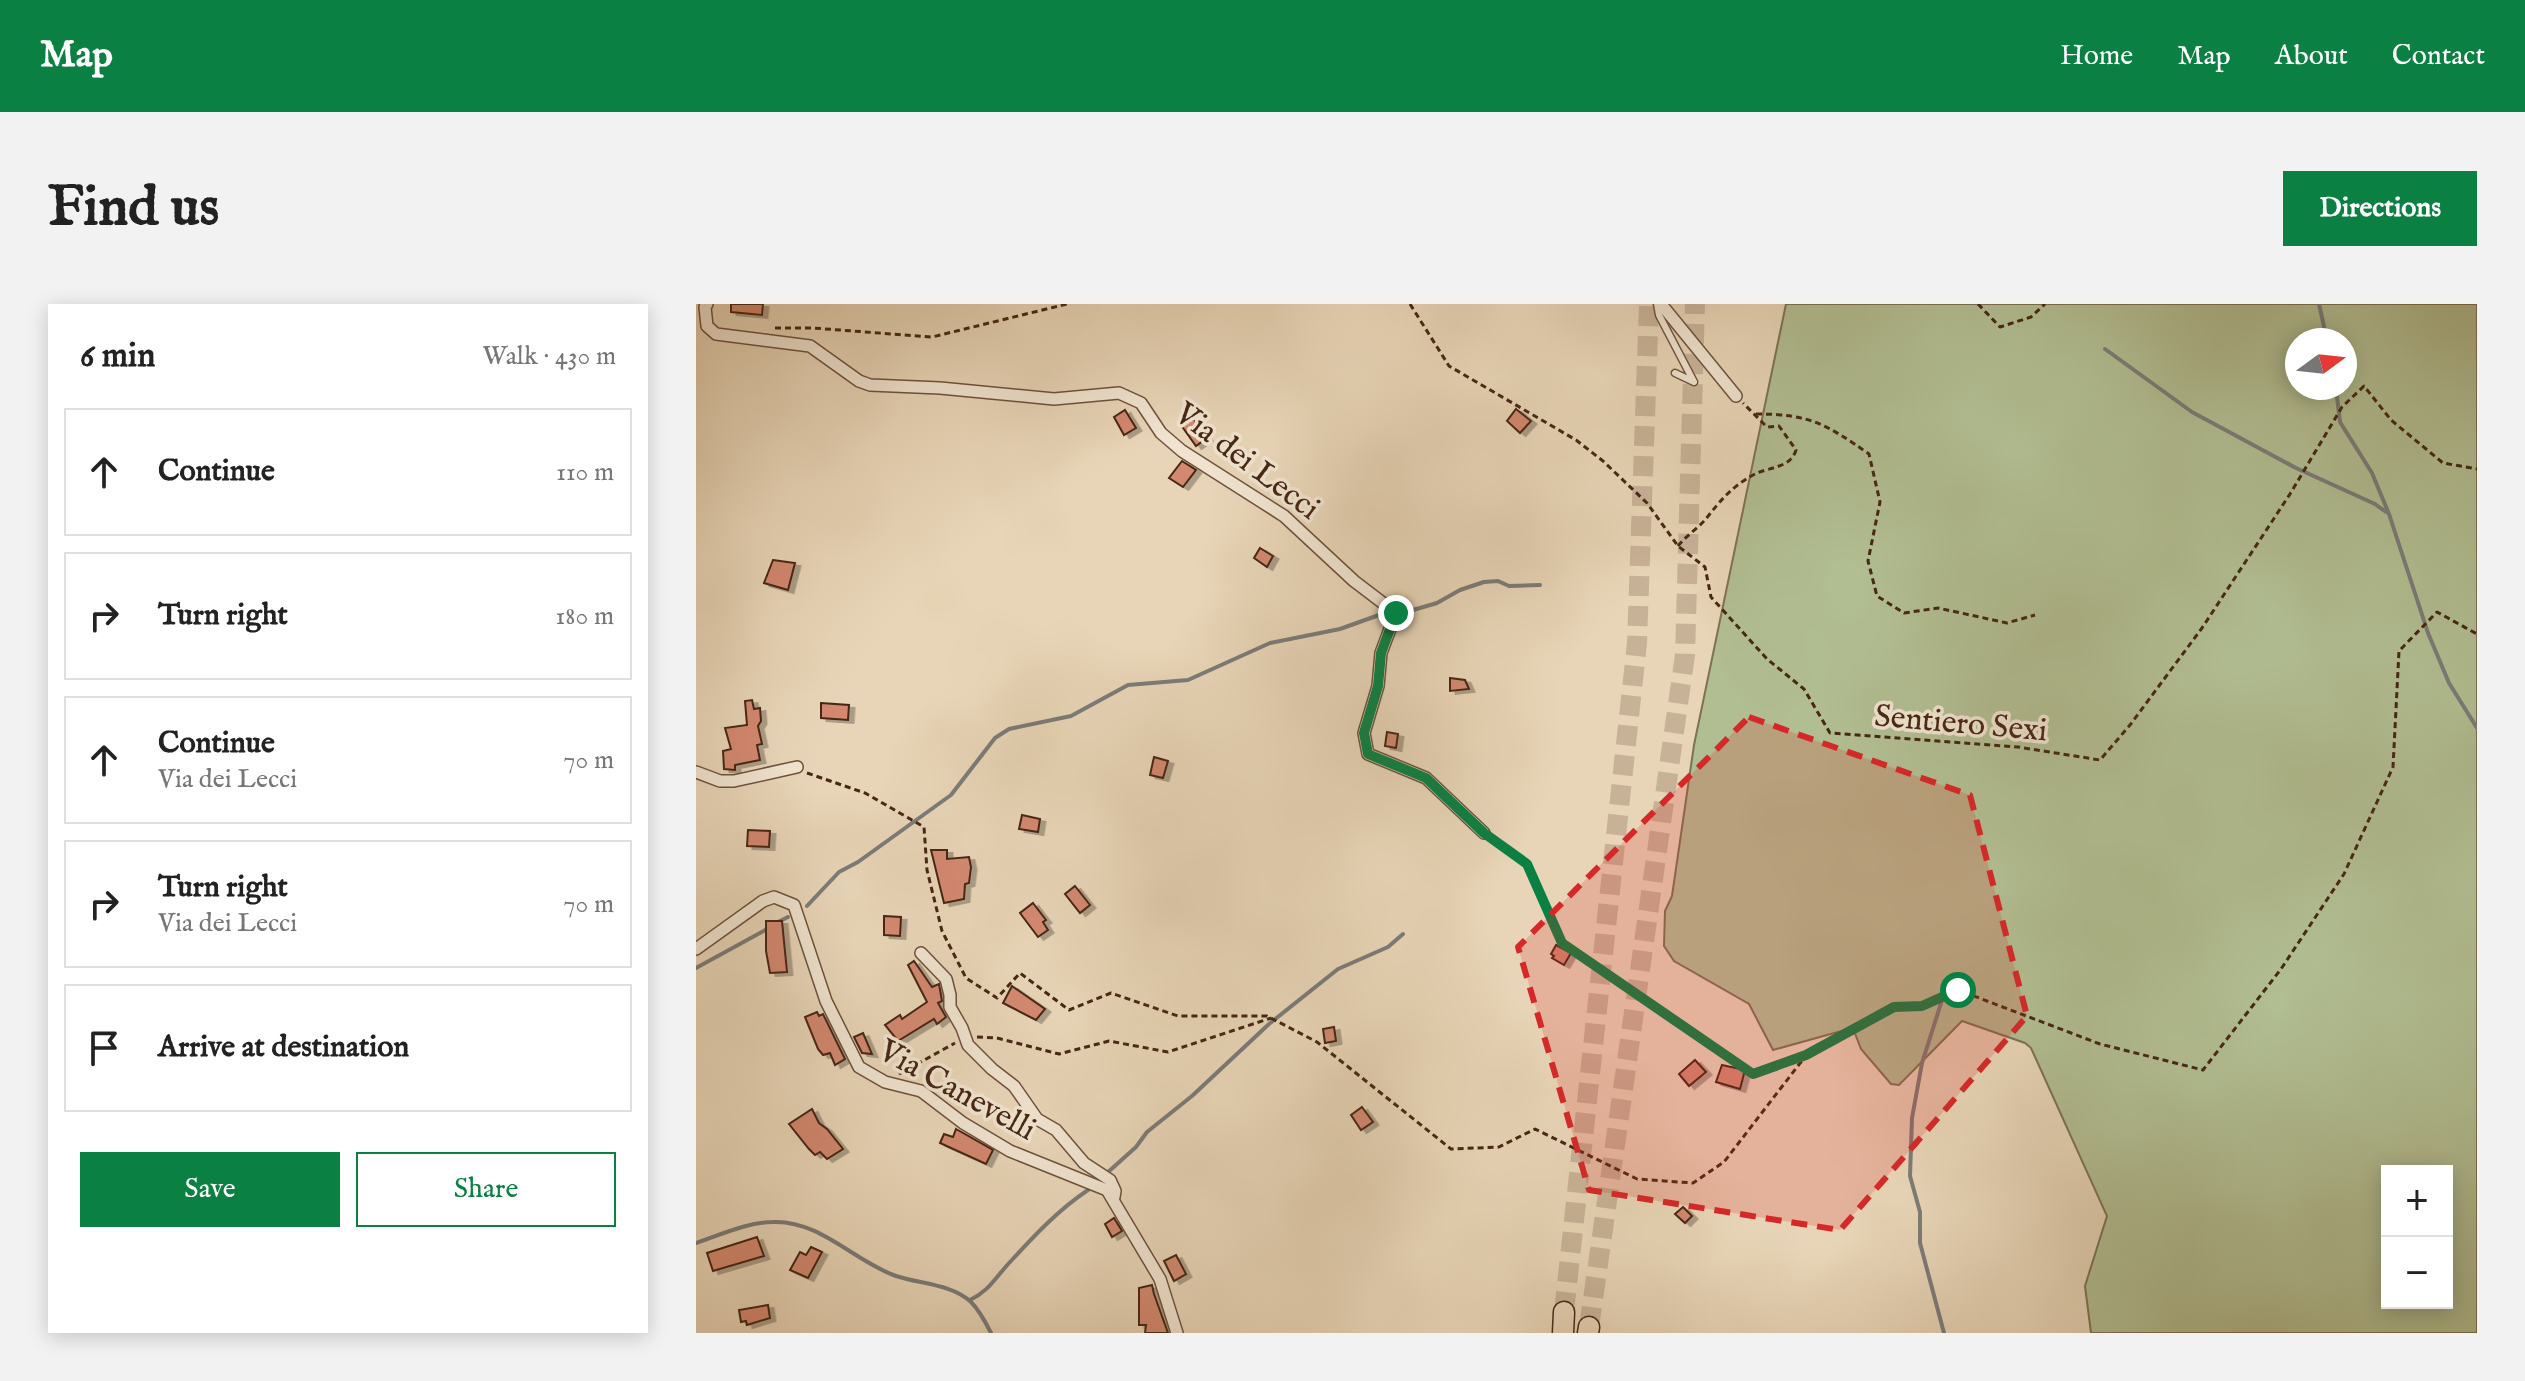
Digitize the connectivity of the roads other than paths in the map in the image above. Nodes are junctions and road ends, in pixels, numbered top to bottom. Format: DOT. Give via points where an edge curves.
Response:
graph roads {
  1 [pos="707,304"];
  2 [pos="1659,304"];
  3 [pos="1675,373"];
  4 [pos="1736,396"];
  5 [pos="797,767"];
  6 [pos="696,772"];
  7 [pos="1484,833"];
  8 [pos="696,949"];
  9 [pos="921,953"];
  10 [pos="1113,1201"];
  11 [pos="1177,1333"];
  1 -- 7 [label="street, Via dei Lecci" via="707,326 716,334 810,346 870,385 1054,399 1119,393 1141,403 1161,433 1182,451 1284,516 1396,613 1381,653 1364,733 1368,754 1426,778"];
  2 -- 3 [label="lane" via="1659,315 1694,382"];
  2 -- 4 [label="street"];
  5 -- 6 [label="street" via="734,781"];
  8 -- 10 [label="street, Via Canevelli" via="763,901 774,897 794,905 826,1001 859,1067 885,1082 921,1091 1010,1151 1107,1190"];
  9 -- 10 [label="street" via="946,979 950,1007 968,1045 1014,1086 1037,1119 1110,1180"];
  10 -- 11 [label="street, Via Canevelli" via="1160,1279"];
}
